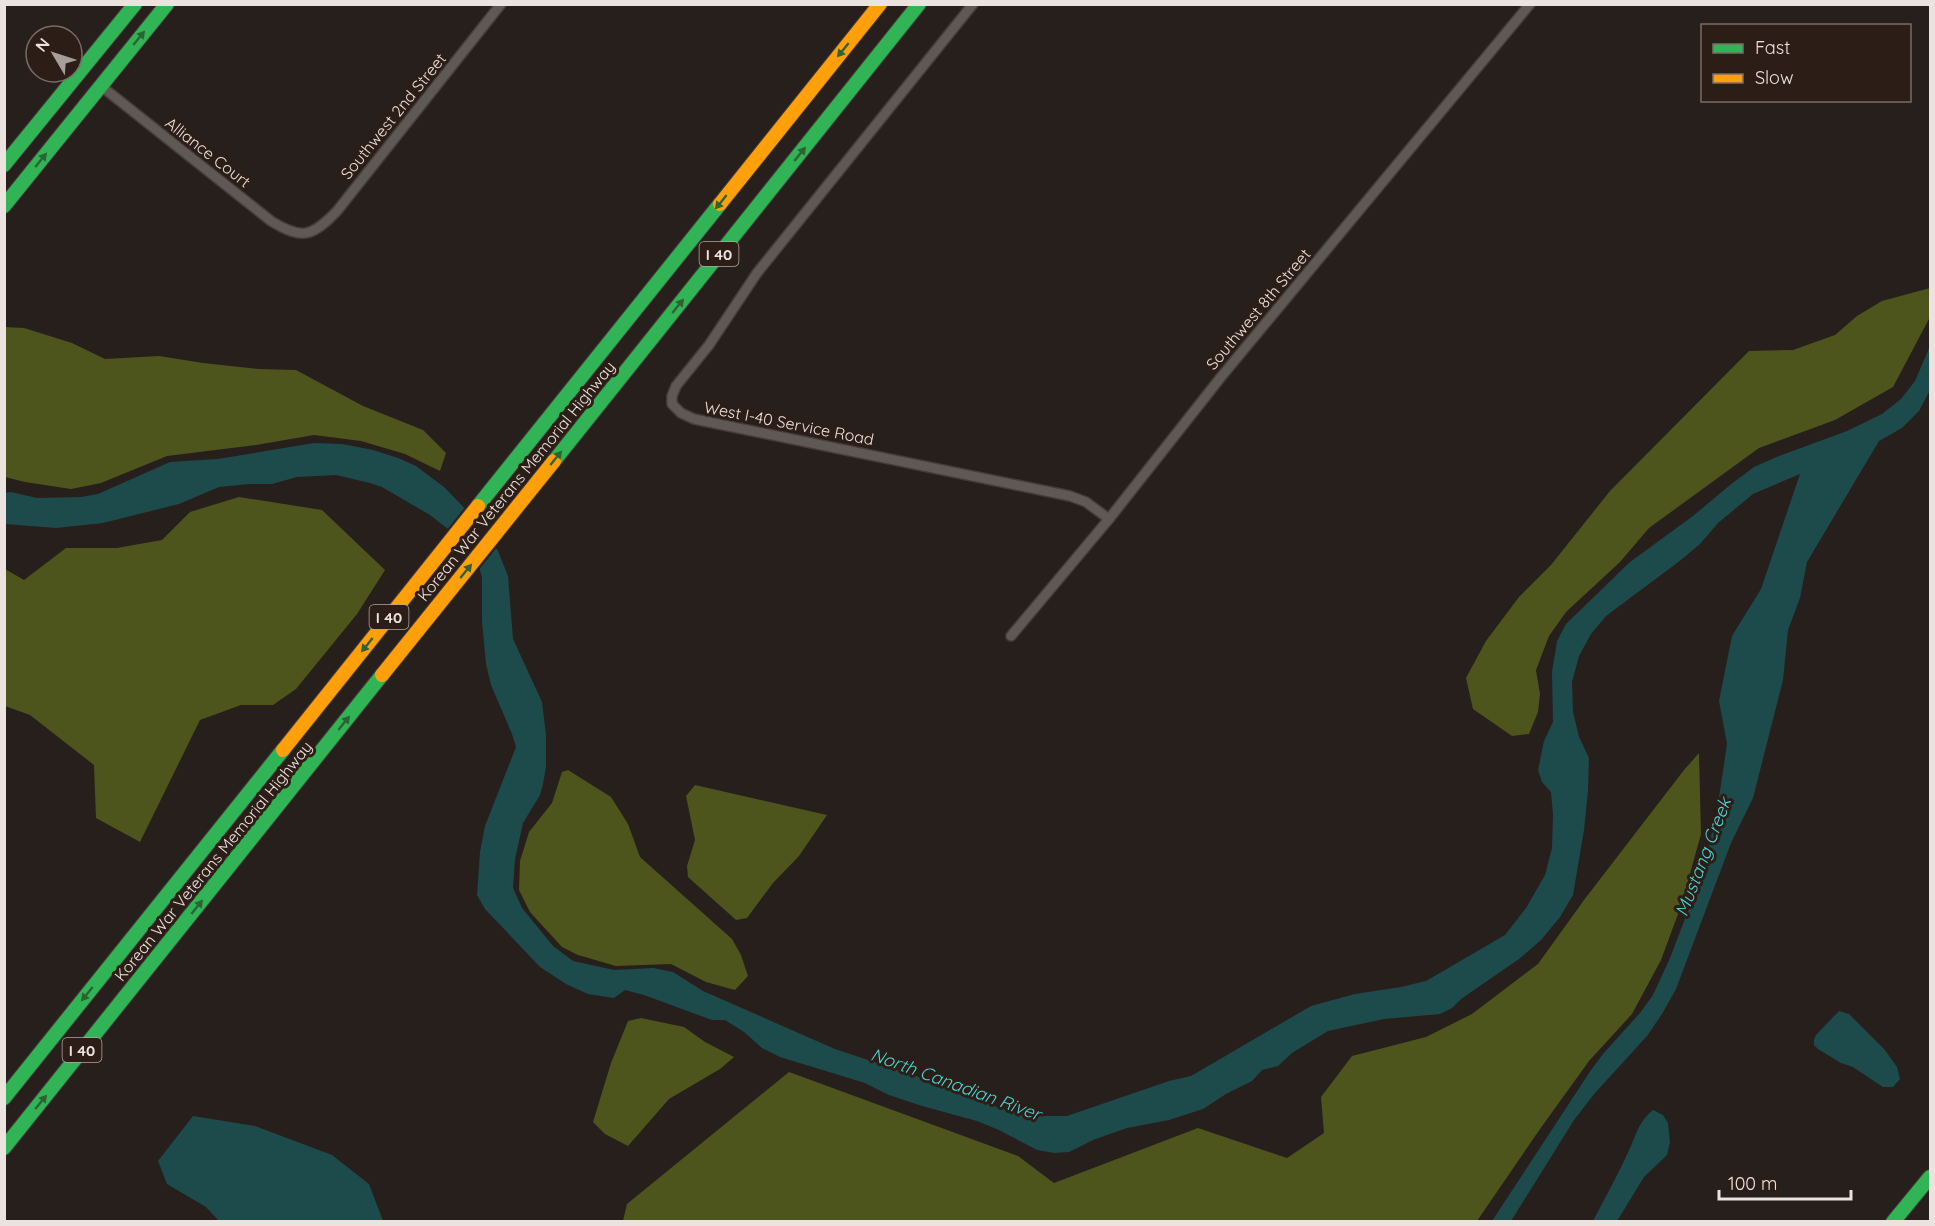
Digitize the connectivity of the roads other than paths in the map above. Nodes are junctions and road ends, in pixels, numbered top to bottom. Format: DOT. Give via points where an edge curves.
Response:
graph roads {
  1 [pos="135,4"];
  2 [pos="167,4"];
  3 [pos="501,4"];
  4 [pos="880,4"];
  5 [pos="919,4"];
  6 [pos="973,4"];
  7 [pos="1530,4"];
  8 [pos="93,56"];
  9 [pos="112,72"];
  10 [pos="101,86"];
  11 [pos="4,165"];
  12 [pos="4,206"];
  13 [pos="300,234"];
  14 [pos="1109,519"];
  15 [pos="1011,636"];
  16 [pos="4,1098"];
  17 [pos="4,1148"];
  18 [pos="1930,1177"];
  19 [pos="1893,1221"];
  1 -- 8 [label="main road"];
  9 -- 2 [label="main road, one-way"];
  3 -- 13 [label="street, Southwest 2nd Street" via="337,211 320,228"];
  4 -- 16 [label="main road, Korean War Veterans Memorial Highway / I 40, one-way"];
  17 -- 5 [label="main road, Korean War Veterans Memorial Highway / I 40, one-way"];
  6 -- 14 [label="street, West I-40 Service Road" via="757,273 676,386 672,404 694,419 1070,496"];
  7 -- 14 [label="street, Southwest 8th Street"];
  8 -- 9 [label="main road"];
  8 -- 11 [label="main road"];
  9 -- 10 [label="main road"];
  12 -- 10 [label="main road, one-way"];
  10 -- 13 [label="street, Alliance Court" via="271,221"];
  14 -- 15 [label="street, Southwest 8th Street"];
  18 -- 19 [label="main road"];
}
